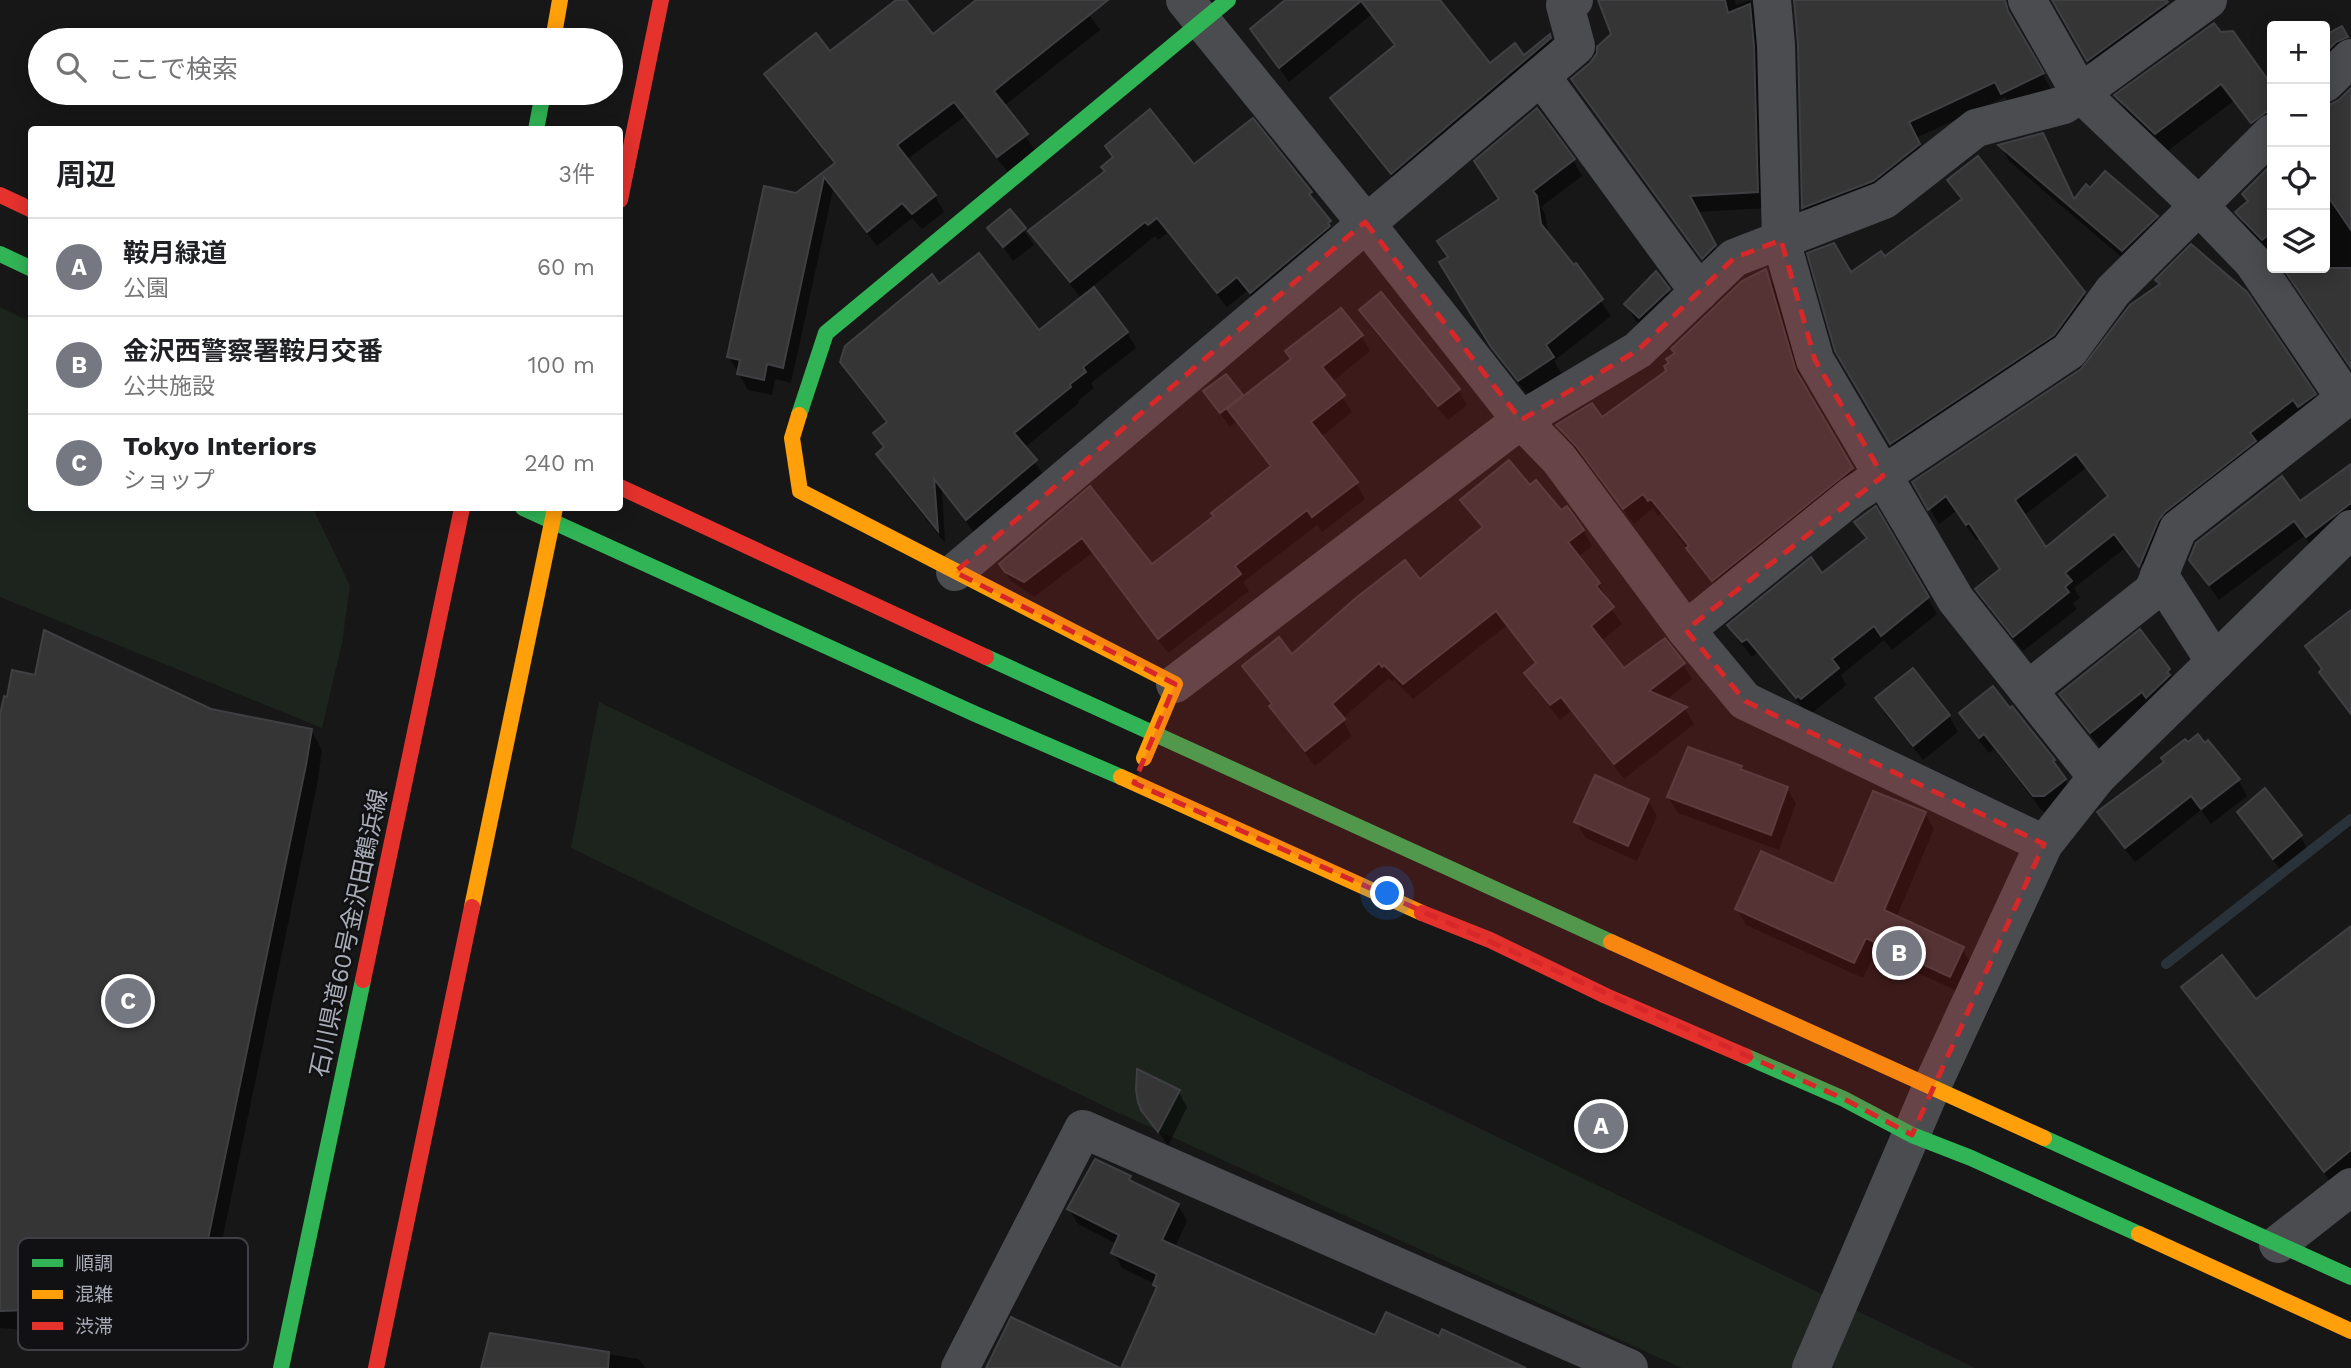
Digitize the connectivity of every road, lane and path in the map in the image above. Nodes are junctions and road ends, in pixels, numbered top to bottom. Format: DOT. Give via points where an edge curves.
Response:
graph roads {
  1 [pos="561,0"];
  2 [pos="661,0"];
  3 [pos="1574,0"];
  4 [pos="1772,0"];
  5 [pos="2027,0"];
  6 [pos="2208,0"];
  7 [pos="1206,7"];
  8 [pos="555,28"];
  9 [pos="2351,58"];
  10 [pos="1541,76"];
  11 [pos="2330,78"];
  12 [pos="2081,93"];
  13 [pos="541,105"];
  14 [pos="537,126"];
  15 [pos="2267,138"];
  16 [pos="623,185"];
  17 [pos="0,195"];
  18 [pos="2198,205"];
  19 [pos="28,208"];
  20 [pos="1365,222"];
  21 [pos="1781,240"];
  22 [pos="0,254"];
  23 [pos="28,267"];
  24 [pos="1699,292"];
  25 [pos="2348,396"];
  26 [pos="1521,420"];
  27 [pos="1883,476"];
  28 [pos="623,488"];
  29 [pos="461,511"];
  30 [pos="554,514"];
  31 [pos="2351,529"];
  32 [pos="955,572"];
  33 [pos="2159,575"];
  34 [pos="1686,630"];
  35 [pos="2215,662"];
  36 [pos="1175,684"];
  37 [pos="2028,690"];
  38 [pos="1153,735"];
  39 [pos="2097,777"];
  40 [pos="1134,783"];
  41 [pos="2043,844"];
  42 [pos="1931,1086"];
  43 [pos="1912,1135"];
  44 [pos="2351,1187"];
  45 [pos="2278,1244"];
  46 [pos="2351,1277"];
  47 [pos="2351,1331"];
  48 [pos="281,1368"];
  49 [pos="376,1368"];
  50 [pos="960,1368"];
  51 [pos="1629,1368"];
  52 [pos="1811,1368"];
  1 -- 8 [label="street"];
  2 -- 16 [label="street"];
  3 -- 10 [label="street" via="1565,5 1576,46"];
  4 -- 21 [label="street"];
  5 -- 12 [label="street"];
  6 -- 12 [label="street"];
  7 -- 20 [label="street"];
  7 -- 32 [label="street" via="826,334 792,438 800,491"];
  9 -- 11 [label="street"];
  10 -- 20 [label="street"];
  10 -- 24 [label="street"];
  12 -- 18 [label="street"];
  12 -- 21 [label="street" via="2064,105 1976,128 1884,200"];
  13 -- 14 [label="street"];
  15 -- 18 [label="street"];
  17 -- 19 [label="street"];
  18 -- 25 [label="street" via="2253,262"];
  18 -- 27 [label="street" via="2113,290 2069,351"];
  20 -- 26 [label="street"];
  20 -- 32 [label="street"];
  21 -- 24 [label="street" via="1734,258"];
  21 -- 27 [label="street" via="1815,360"];
  22 -- 23 [label="street"];
  24 -- 26 [label="street" via="1638,350"];
  25 -- 33 [label="street" via="2178,529"];
  26 -- 34 [label="street" via="1559,459"];
  26 -- 36 [label="street"];
  27 -- 34 [label="street" via="1853,495"];
  27 -- 37 [label="street" via="1956,600"];
  28 -- 38 [label="street"];
  29 -- 48 [label="street, 石川県道60号金沢田鶴浜線"];
  30 -- 40 [label="street" via="973,713"];
  30 -- 49 [label="street"];
  31 -- 35 [label="street"];
  32 -- 36 [label="street"];
  33 -- 35 [label="street"];
  33 -- 37 [label="street" via="2153,591"];
  34 -- 41 [label="street" via="1745,701"];
  35 -- 39 [label="street"];
  36 -- 38 [label="street"];
  37 -- 39 [label="street"];
  38 -- 40 [label="street"];
  38 -- 42 [label="street"];
  39 -- 41 [label="street"];
  40 -- 43 [label="street" via="1844,1099"];
  41 -- 42 [label="street"];
  42 -- 43 [label="street"];
  42 -- 45 [label="street"];
  43 -- 47 [label="street"];
  43 -- 52 [label="street"];
  44 -- 45 [label="street"];
  45 -- 46 [label="street"];
  50 -- 51 [label="street" via="1083,1129"];
}
